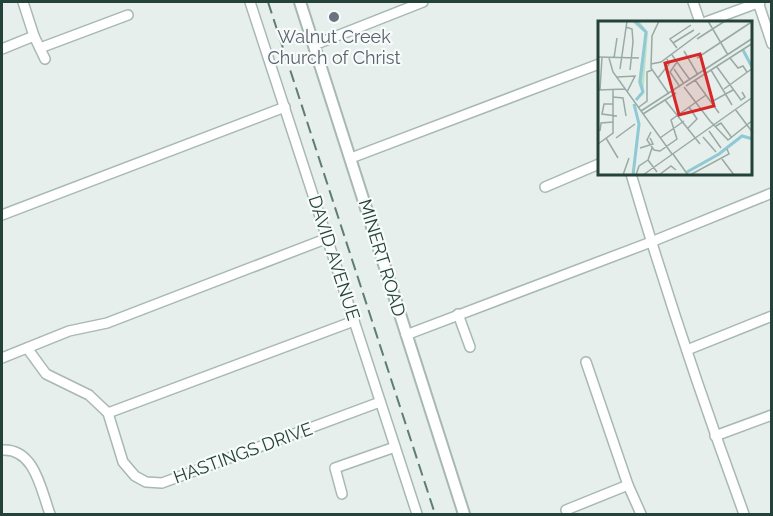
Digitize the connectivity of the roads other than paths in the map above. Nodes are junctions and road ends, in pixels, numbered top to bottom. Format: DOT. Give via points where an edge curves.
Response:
graph roads {
  1 [pos="23,2"];
  2 [pos="250,2"];
  3 [pos="300,2"];
  4 [pos="423,2"];
  5 [pos="693,2"];
  6 [pos="759,2"];
  7 [pos="128,15"];
  8 [pos="700,21"];
  9 [pos="709,21"];
  10 [pos="34,36"];
  11 [pos="771,44"];
  12 [pos="314,45"];
  13 [pos="40,48"];
  14 [pos="2,49"];
  15 [pos="45,59"];
  16 [pos="598,68"];
  17 [pos="285,107"];
  18 [pos="351,158"];
  19 [pos="598,164"];
  20 [pos="632,176"];
  21 [pos="545,187"];
  22 [pos="771,193"];
  23 [pos="2,215"];
  24 [pos="328,238"];
  25 [pos="651,242"];
  26 [pos="458,314"];
  27 [pos="771,316"];
  28 [pos="354,321"];
  29 [pos="406,335"];
  30 [pos="470,347"];
  31 [pos="27,348"];
  32 [pos="687,350"];
  33 [pos="2,358"];
  34 [pos="586,362"];
  35 [pos="380,402"];
  36 [pos="108,413"];
  37 [pos="771,415"];
  38 [pos="715,436"];
  39 [pos="395,447"];
  40 [pos="2,450"];
  41 [pos="628,484"];
  42 [pos="342,494"];
  43 [pos="566,510"];
  44 [pos="50,514"];
  45 [pos="417,514"];
  46 [pos="464,514"];
  47 [pos="641,514"];
  48 [pos="744,514"];
  1 -- 10 [label="street"];
  2 -- 17 [label="street, DAVID AVENUE"];
  3 -- 12 [label="street, MINERT ROAD"];
  4 -- 12 [label="street"];
  5 -- 8 [label="street"];
  6 -- 9 [label="street"];
  6 -- 11 [label="street"];
  7 -- 13 [label="street"];
  10 -- 13 [label="street"];
  10 -- 14 [label="street"];
  12 -- 18 [label="street, MINERT ROAD"];
  13 -- 15 [label="street"];
  16 -- 18 [label="street"];
  17 -- 23 [label="street"];
  17 -- 24 [label="street, DAVID AVENUE"];
  18 -- 29 [label="street, MINERT ROAD"];
  19 -- 21 [label="street"];
  20 -- 25 [label="street"];
  22 -- 25 [label="street"];
  24 -- 28 [label="street, DAVID AVENUE"];
  24 -- 31 [label="street" via="107,323 69,331"];
  25 -- 26 [label="street"];
  25 -- 32 [label="street"];
  26 -- 29 [label="street"];
  26 -- 30 [label="street"];
  27 -- 32 [label="street"];
  28 -- 35 [label="street, DAVID AVENUE"];
  28 -- 36 [label="street"];
  29 -- 46 [label="street, MINERT ROAD"];
  31 -- 33 [label="street"];
  31 -- 36 [label="street" via="46,374 89,395"];
  32 -- 38 [label="street"];
  34 -- 41 [label="street"];
  35 -- 36 [label="street, HASTINGS DRIVE" via="162,483 146,482 123,462"];
  35 -- 39 [label="street, DAVID AVENUE"];
  37 -- 38 [label="street"];
  38 -- 48 [label="street"];
  39 -- 42 [label="street" via="335,468"];
  39 -- 45 [label="street, DAVID AVENUE"];
  40 -- 44 [label="street" via="23,455 34,471"];
  41 -- 43 [label="street"];
  41 -- 47 [label="street"];
}
